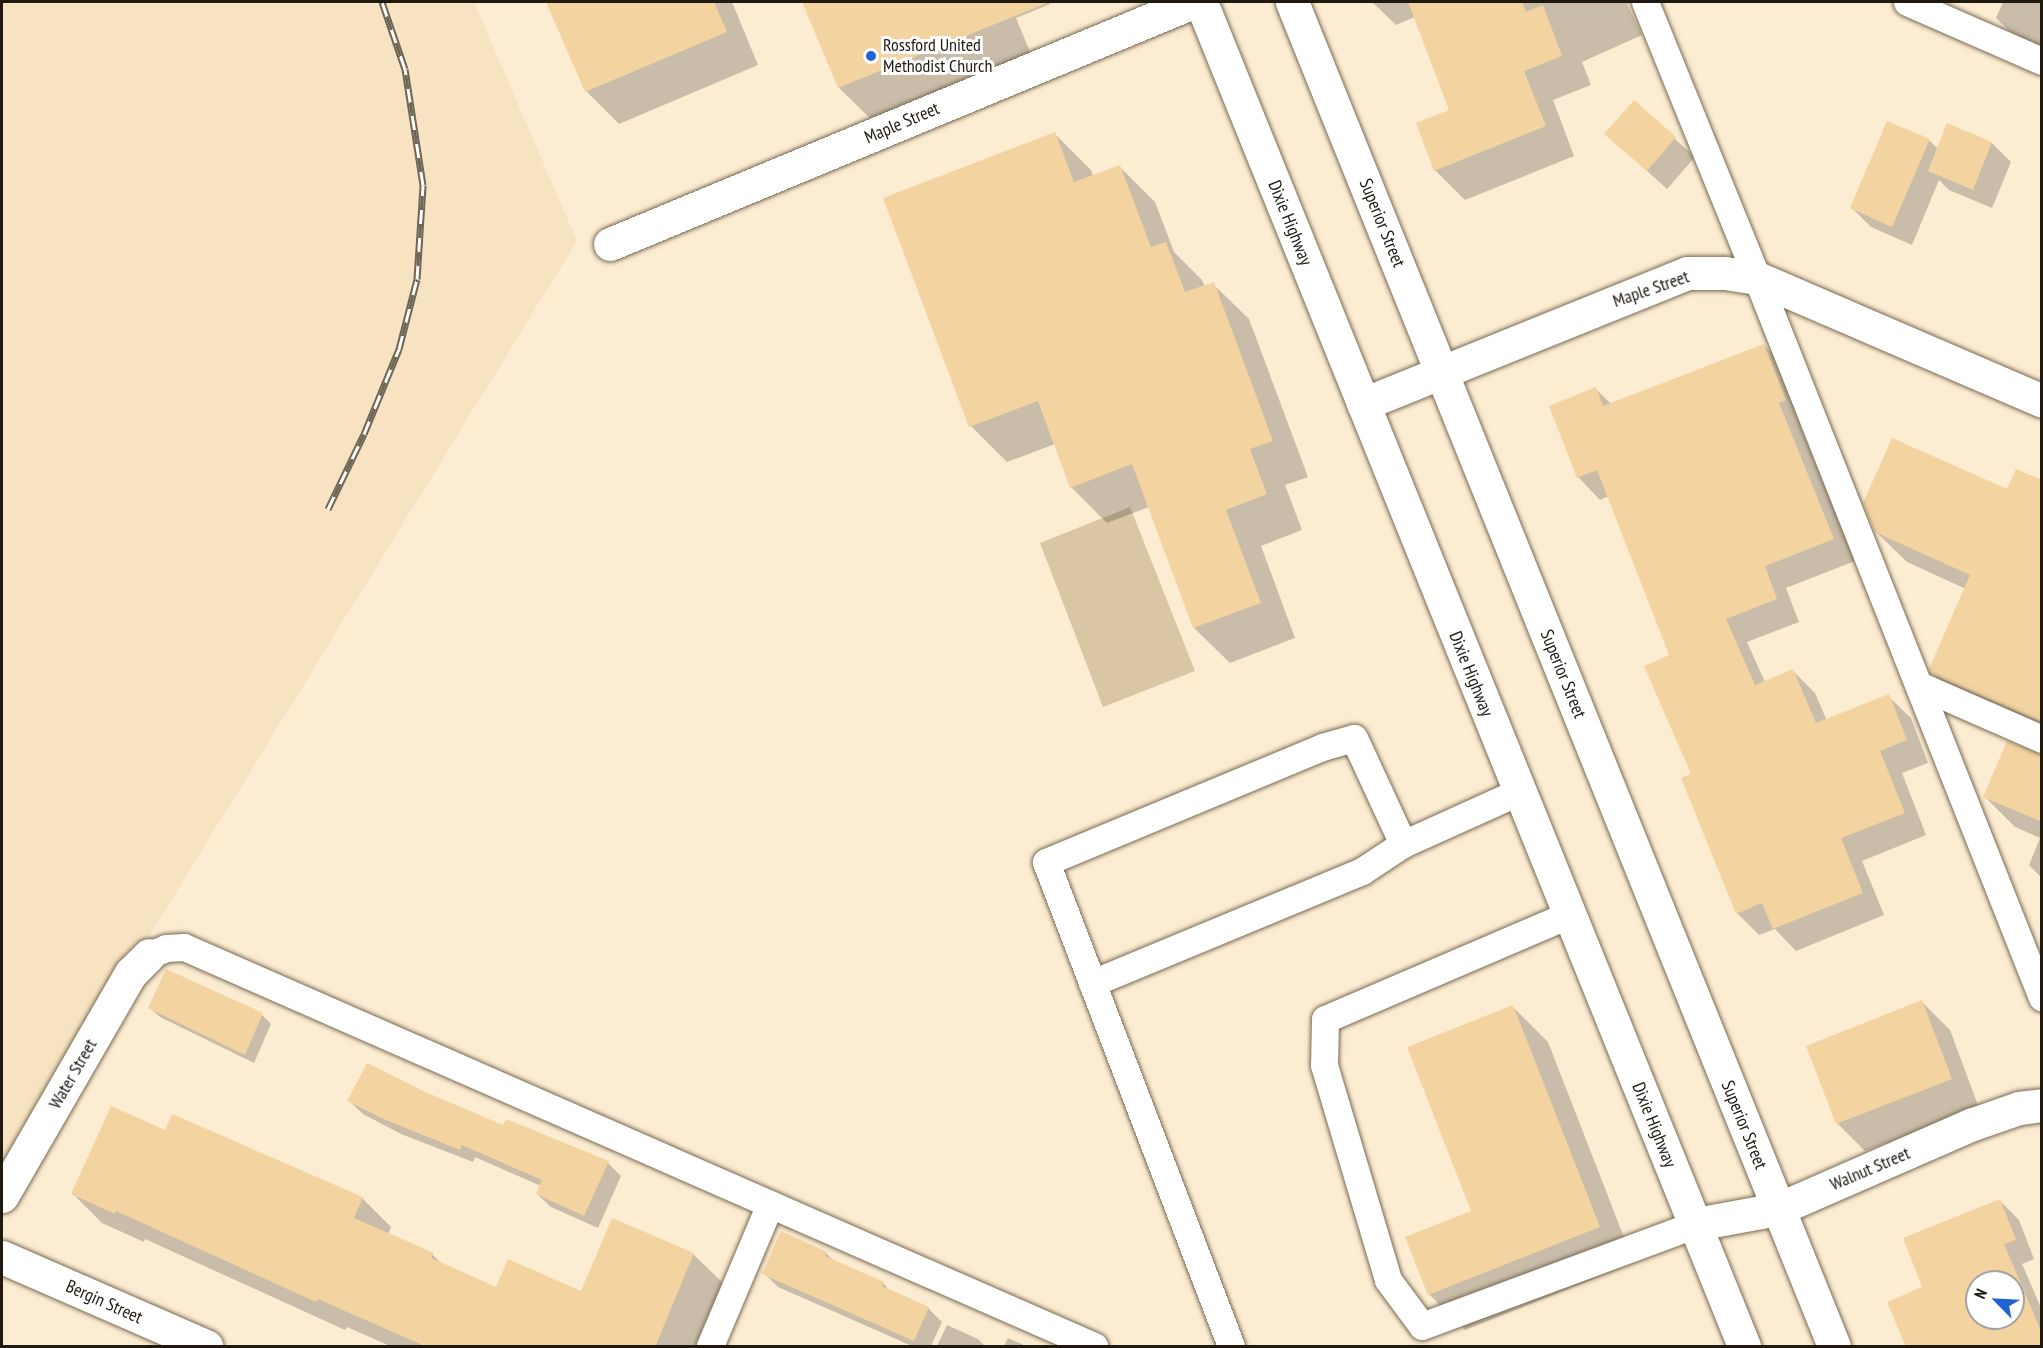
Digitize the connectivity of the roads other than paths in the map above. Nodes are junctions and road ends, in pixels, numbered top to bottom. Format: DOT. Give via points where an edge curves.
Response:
graph roads {
  1 [pos="1193,2"];
  2 [pos="1201,2"];
  3 [pos="1292,2"];
  4 [pos="1645,2"];
  5 [pos="1907,2"];
  6 [pos="2042,61"];
  7 [pos="610,244"];
  8 [pos="1757,278"];
  9 [pos="1441,372"];
  10 [pos="2039,400"];
  11 [pos="1363,404"];
  12 [pos="1918,685"];
  13 [pos="2042,739"];
  14 [pos="1518,792"];
  15 [pos="1403,844"];
  16 [pos="1568,915"];
  17 [pos="149,955"];
  18 [pos="1092,983"];
  19 [pos="2042,998"];
  20 [pos="2042,1105"];
  21 [pos="2,1196"];
  22 [pos="770,1204"];
  23 [pos="1778,1209"];
  24 [pos="1696,1224"];
  25 [pos="2,1257"];
  26 [pos="206,1347"];
  27 [pos="710,1347"];
  28 [pos="1094,1347"];
  29 [pos="1231,1347"];
  30 [pos="1744,1347"];
  31 [pos="1833,1347"];
  1 -- 7 [label="main road, Maple Street"];
  2 -- 11 [label="main road, Dixie Highway"];
  3 -- 9 [label="main road, Superior Street"];
  4 -- 8 [label="lane"];
  5 -- 6 [label="lane"];
  8 -- 9 [label="main road, Maple Street" via="1688,273"];
  8 -- 10 [label="main road, Maple Street"];
  8 -- 12 [label="lane"];
  9 -- 11 [label="main road, Maple Street"];
  9 -- 23 [label="main road, Superior Street"];
  11 -- 14 [label="main road, Dixie Highway"];
  12 -- 13 [label="lane"];
  12 -- 19 [label="lane"];
  14 -- 15 [label="lane"];
  14 -- 16 [label="main road, Dixie Highway"];
  15 -- 18 [label="lane" via="1362,871"];
  15 -- 18 [label="lane" via="1354,738 1322,747 1046,862"];
  16 -- 24 [label="main road, Dixie Highway"];
  16 -- 24 [label="lane" via="1325,1019 1324,1065 1388,1280 1422,1326"];
  17 -- 21 [label="main road, Water Street" via="132,973"];
  17 -- 22 [label="lane" via="166,948 184,947"];
  18 -- 29 [label="lane"];
  20 -- 23 [label="main road, Walnut Street" via="2019,1108 1973,1124"];
  22 -- 27 [label="lane"];
  22 -- 28 [label="lane"];
  23 -- 24 [label="main road, Walnut Street"];
  23 -- 31 [label="main road, Superior Street"];
  24 -- 30 [label="main road, Dixie Highway"];
  25 -- 26 [label="main road, Bergin Street"];
}
